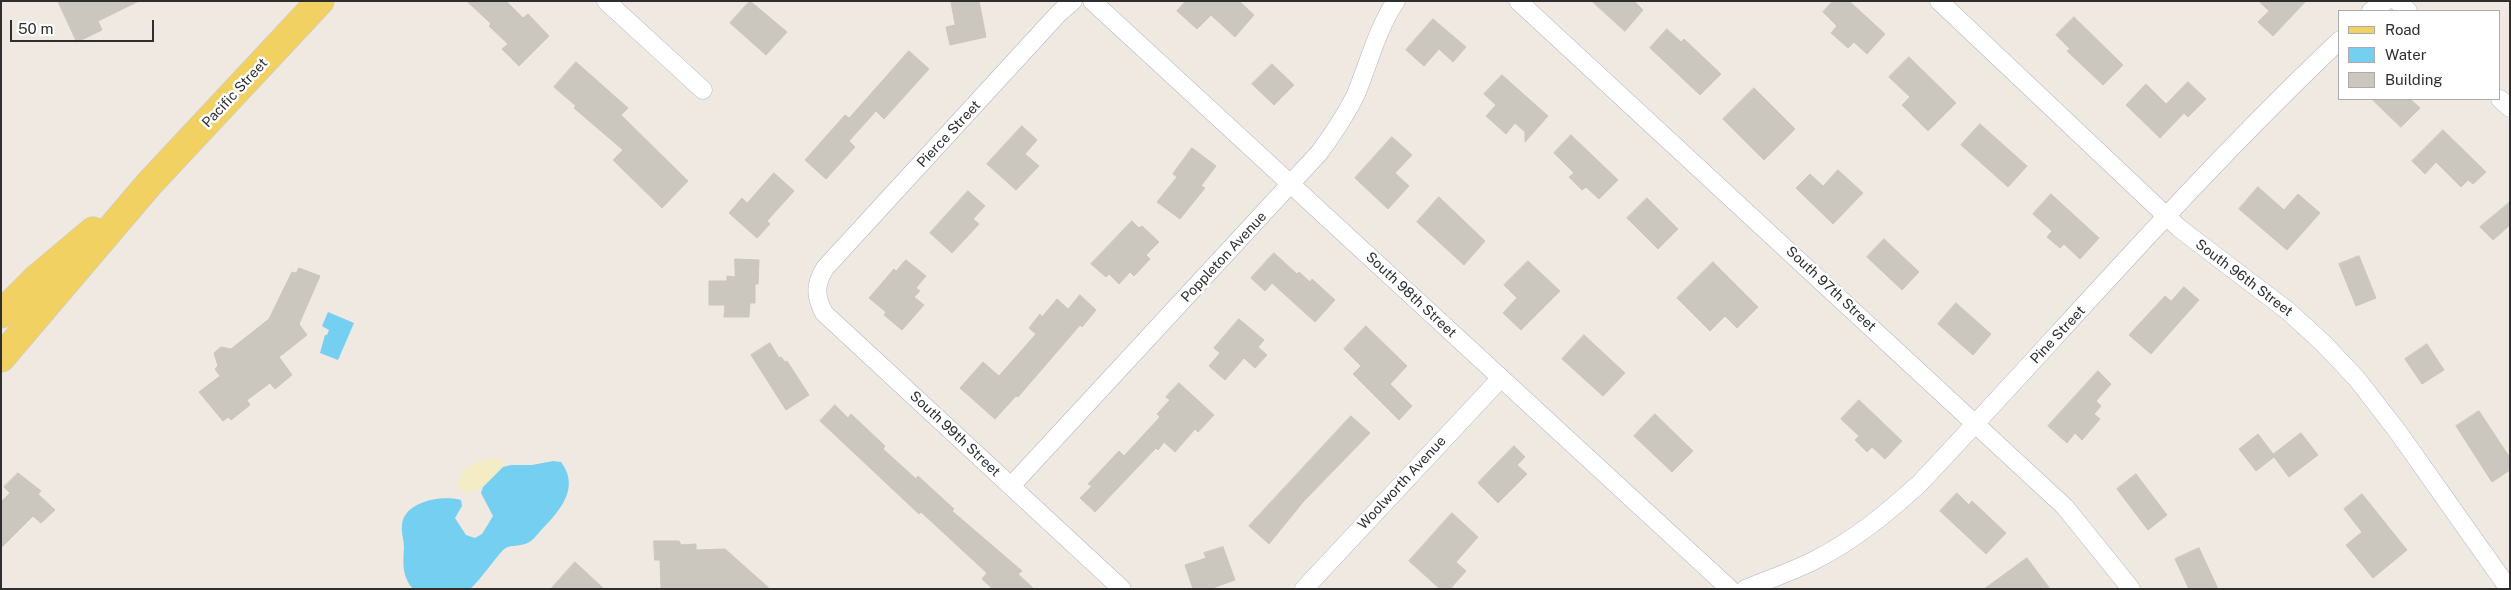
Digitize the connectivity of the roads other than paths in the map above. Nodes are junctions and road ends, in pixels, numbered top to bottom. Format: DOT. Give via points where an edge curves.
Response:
graph roads {
  1 [pos="320,1"];
  2 [pos="606,1"];
  3 [pos="1073,1"];
  4 [pos="1092,1"];
  5 [pos="1396,1"];
  6 [pos="1518,1"];
  7 [pos="1939,1"];
  8 [pos="2386,1"];
  9 [pos="2397,1"];
  10 [pos="2372,10"];
  11 [pos="2407,10"];
  12 [pos="2338,42"];
  13 [pos="703,90"];
  14 [pos="149,184"];
  15 [pos="1291,184"];
  16 [pos="2168,217"];
  17 [pos="825,268"];
  18 [pos="1,314"];
  19 [pos="1,358"];
  20 [pos="1501,378"];
  21 [pos="1976,424"];
  22 [pos="1012,486"];
  23 [pos="1122,589"];
  24 [pos="1304,589"];
  25 [pos="1730,589"];
  26 [pos="1745,589"];
  27 [pos="2131,589"];
  28 [pos="2509,589"];
  1 -- 14 [label="main road, Pacific Street"];
  2 -- 13 [label="street"];
  3 -- 17 [label="street, Pierce Street"];
  4 -- 15 [label="street, South 98th Street"];
  5 -- 15 [label="street, Poppleton Avenue" via="1337,128"];
  6 -- 21 [label="street, South 97th Street"];
  7 -- 16 [label="street, South 96th Street"];
  8 -- 10 [label="street"];
  9 -- 11 [label="street"];
  12 -- 16 [label="street, Pine Street"];
  14 -- 18 [label="main road, Pacific Street" via="37,278"];
  14 -- 19 [label="main road, Pacific Street"];
  15 -- 20 [label="street, South 98th Street"];
  15 -- 22 [label="street, Poppleton Avenue"];
  16 -- 21 [label="street, Pine Street"];
  16 -- 28 [label="street, South 96th Street" via="2288,311 2357,379"];
  17 -- 22 [label="street, South 99th Street" via="816,288 824,313"];
  20 -- 24 [label="street, Woolworth Avenue"];
  20 -- 25 [label="street, South 98th Street"];
  21 -- 26 [label="street, Pine Street" via="1919,484 1863,532 1811,562"];
  21 -- 27 [label="street, South 97th Street" via="2065,507"];
  22 -- 23 [label="street, South 99th Street"];
}
